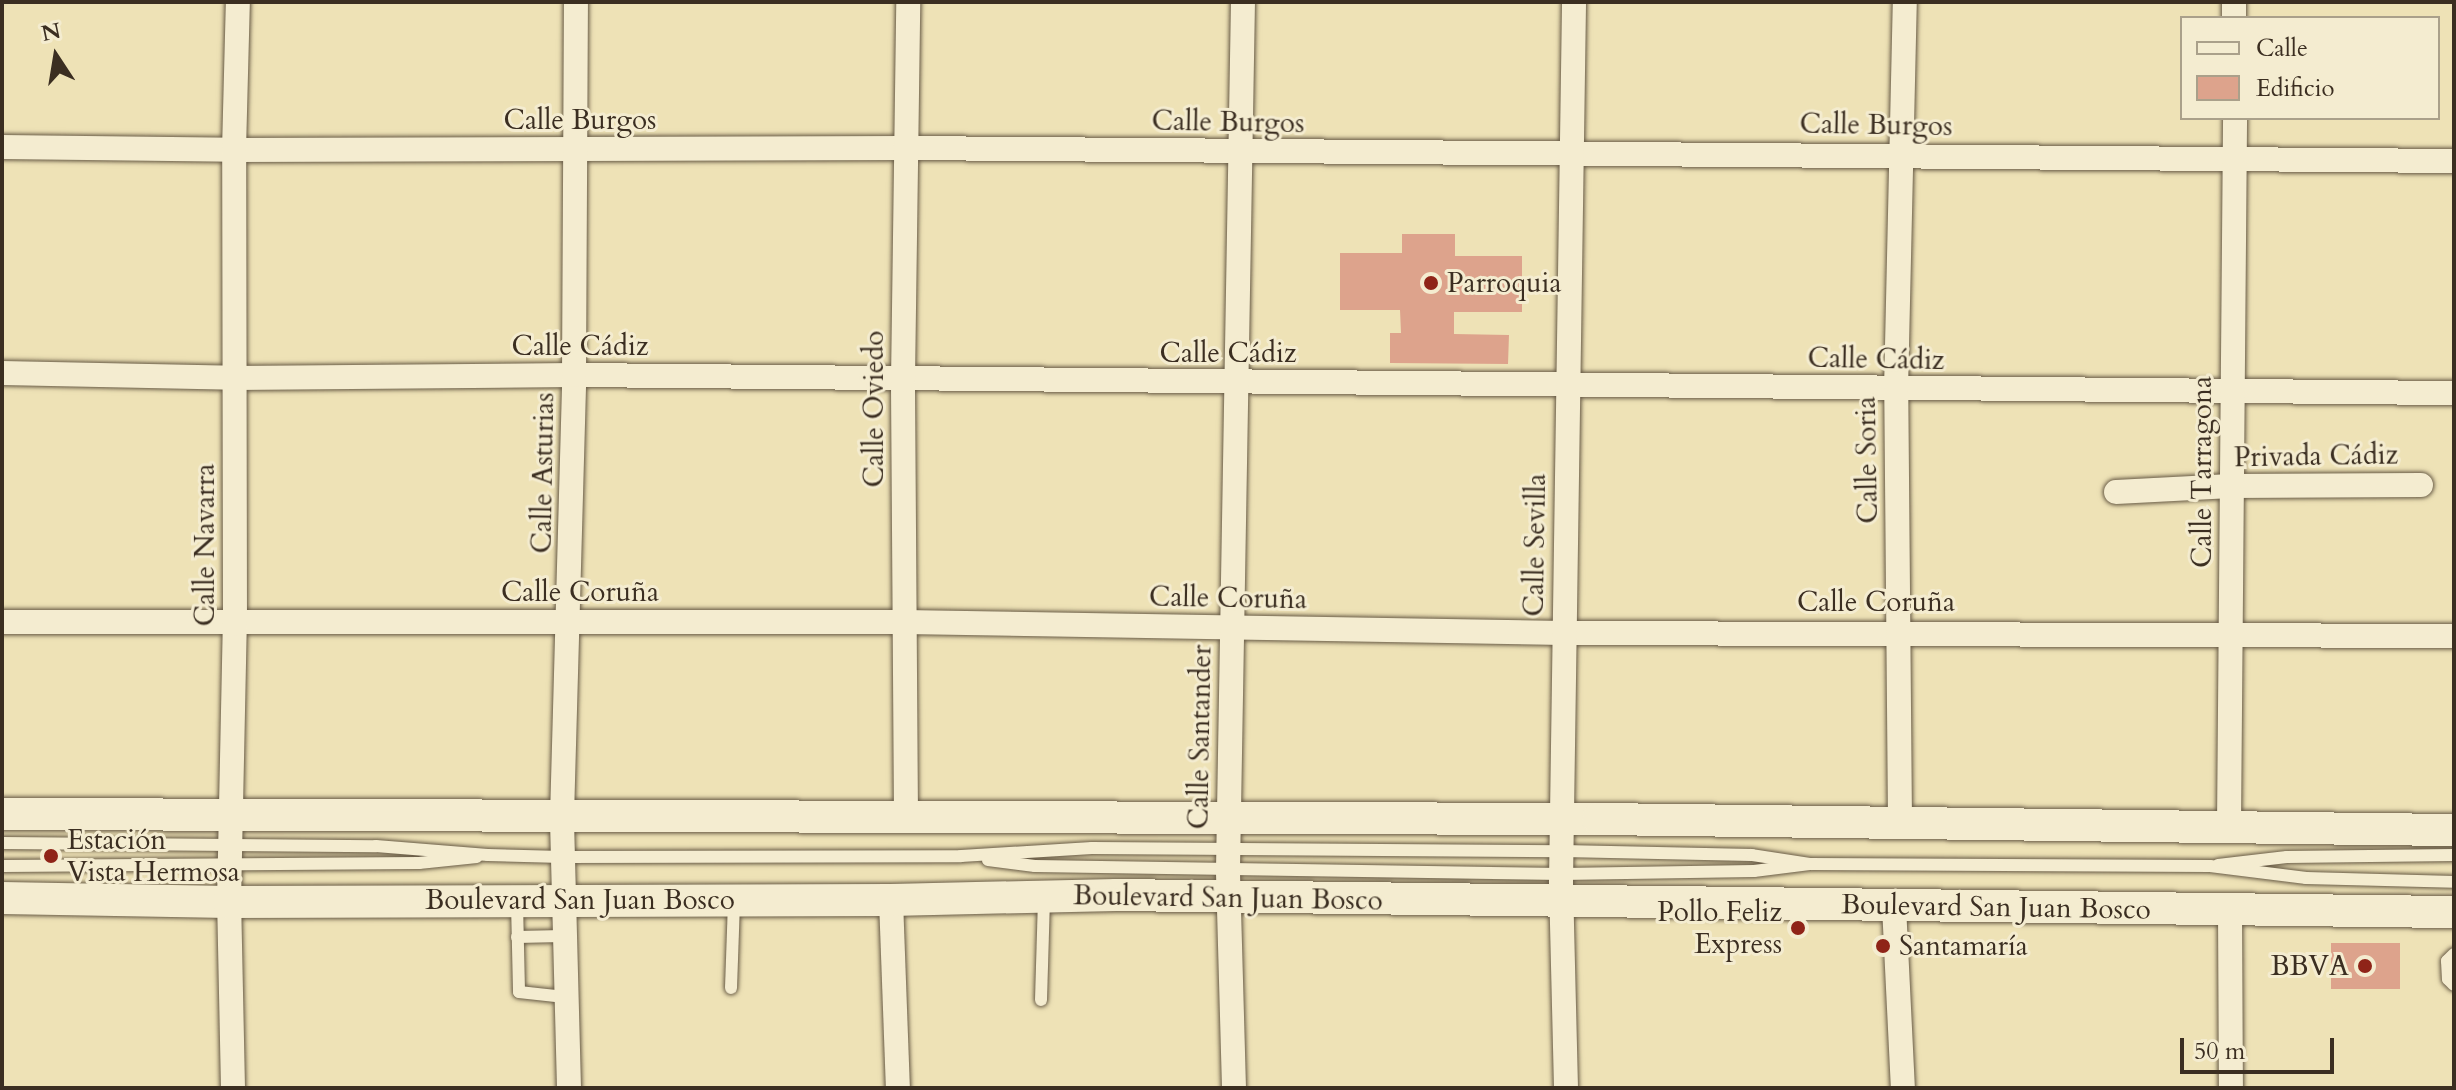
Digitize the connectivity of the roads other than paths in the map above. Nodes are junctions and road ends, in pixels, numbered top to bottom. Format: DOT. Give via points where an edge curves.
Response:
graph roads {
  1 [pos="238,2"];
  2 [pos="576,2"];
  3 [pos="908,2"];
  4 [pos="1243,2"];
  5 [pos="1574,2"];
  6 [pos="1905,2"];
  7 [pos="2235,120"];
  8 [pos="2,147"];
  9 [pos="905,148"];
  10 [pos="234,150"];
  11 [pos="576,150"];
  12 [pos="1240,153"];
  13 [pos="1574,153"];
  14 [pos="1900,155"];
  15 [pos="2235,161"];
  16 [pos="2454,161"];
  17 [pos="2,373"];
  18 [pos="574,375"];
  19 [pos="234,378"];
  20 [pos="903,380"];
  21 [pos="1238,384"];
  22 [pos="1567,385"];
  23 [pos="1896,390"];
  24 [pos="2232,391"];
  25 [pos="2454,393"];
  26 [pos="2421,485"];
  27 [pos="2231,486"];
  28 [pos="2116,492"];
  29 [pos="2,622"];
  30 [pos="570,622"];
  31 [pos="904,622"];
  32 [pos="235,624"];
  33 [pos="1232,628"];
  34 [pos="1899,632"];
  35 [pos="1564,633"];
  36 [pos="2231,635"];
  37 [pos="2454,636"];
  38 [pos="2,814"];
  39 [pos="906,816"];
  40 [pos="562,817"];
  41 [pos="1563,819"];
  42 [pos="1900,821"];
  43 [pos="2229,826"];
  44 [pos="2454,830"];
  45 [pos="231,841"];
  46 [pos="2,843"];
  47 [pos="488,855"];
  48 [pos="2454,855"];
  49 [pos="961,856"];
  50 [pos="562,857"];
  51 [pos="1229,859"];
  52 [pos="1810,864"];
  53 [pos="2,866"];
  54 [pos="2210,866"];
  55 [pos="1562,876"];
  56 [pos="2454,882"];
  57 [pos="1045,897"];
  58 [pos="2,898"];
  59 [pos="561,899"];
  60 [pos="518,900"];
  61 [pos="734,900"];
  62 [pos="891,900"];
  63 [pos="229,902"];
  64 [pos="1894,906"];
  65 [pos="2230,910"];
  66 [pos="2454,912"];
  67 [pos="563,936"];
  68 [pos="517,937"];
  69 [pos="2454,954"];
  70 [pos="2454,985"];
  71 [pos="731,988"];
  72 [pos="565,997"];
  73 [pos="1041,1000"];
  74 [pos="233,1088"];
  75 [pos="569,1088"];
  76 [pos="898,1088"];
  77 [pos="1234,1088"];
  78 [pos="1566,1088"];
  79 [pos="1903,1088"];
  80 [pos="2231,1088"];
  1 -- 10 [label="street, Calle Navarra"];
  2 -- 11 [label="street, Calle Asturias"];
  3 -- 9 [label="street, Calle Oviedo"];
  4 -- 12 [label="street, Calle Santander"];
  5 -- 13 [label="street, Calle Sevilla"];
  6 -- 14 [label="street, Calle Soria"];
  7 -- 15 [label="street, Calle Tarragona"];
  8 -- 10 [label="street, Calle Burgos"];
  9 -- 11 [label="street, Calle Burgos"];
  9 -- 12 [label="street, Calle Burgos"];
  9 -- 20 [label="street, Calle Oviedo"];
  10 -- 11 [label="street, Calle Burgos"];
  10 -- 19 [label="street, Calle Navarra"];
  11 -- 18 [label="street, Calle Asturias"];
  12 -- 13 [label="street, Calle Burgos"];
  12 -- 21 [label="street, Calle Santander"];
  13 -- 14 [label="street, Calle Burgos"];
  13 -- 22 [label="street, Calle Sevilla"];
  14 -- 15 [label="street, Calle Burgos"];
  14 -- 23 [label="street, Calle Soria"];
  15 -- 16 [label="street, Calle Burgos"];
  15 -- 24 [label="street, Calle Tarragona"];
  17 -- 19 [label="street, Calle Cádiz"];
  18 -- 19 [label="street, Calle Cádiz"];
  18 -- 20 [label="street, Calle Cádiz"];
  18 -- 30 [label="street, Calle Asturias"];
  19 -- 32 [label="street, Calle Navarra"];
  20 -- 21 [label="street, Calle Cádiz"];
  20 -- 31 [label="street, Calle Oviedo"];
  21 -- 22 [label="street, Calle Cádiz"];
  21 -- 33 [label="street, Calle Santander"];
  22 -- 23 [label="street, Calle Cádiz"];
  22 -- 35 [label="street, Calle Sevilla"];
  23 -- 24 [label="street, Calle Cádiz"];
  23 -- 34 [label="street, Calle Soria"];
  24 -- 25 [label="street, Calle Cádiz"];
  24 -- 27 [label="street, Calle Tarragona"];
  26 -- 27 [label="street, Privada Cádiz"];
  27 -- 28 [label="street, Privada Cádiz"];
  27 -- 36 [label="street, Calle Tarragona"];
  29 -- 32 [label="street, Calle Coruña"];
  30 -- 31 [label="street, Calle Coruña"];
  30 -- 32 [label="street, Calle Coruña"];
  30 -- 40 [label="street, Calle Asturias"];
  31 -- 33 [label="street, Calle Coruña"];
  31 -- 39 [label="street, Calle Oviedo"];
  32 -- 45 [label="street, Calle Navarra"];
  33 -- 35 [label="street, Calle Coruña"];
  33 -- 51 [label="street, Calle Santander"];
  34 -- 35 [label="street, Calle Coruña"];
  34 -- 36 [label="street, Calle Coruña"];
  34 -- 42 [label="street, Calle Soria"];
  35 -- 41 [label="street, Calle Sevilla"];
  36 -- 37 [label="street, Calle Coruña"];
  36 -- 43 [label="street, Calle Tarragona"];
  38 -- 45 [label="street, Boulevard San Juan Bosco"];
  39 -- 40 [label="street, Boulevard San Juan Bosco"];
  39 -- 51 [label="street, Boulevard San Juan Bosco"];
  40 -- 45 [label="street, Boulevard San Juan Bosco"];
  40 -- 50 [label="street, Calle Asturias"];
  41 -- 42 [label="street, Boulevard San Juan Bosco"];
  41 -- 51 [label="street, Boulevard San Juan Bosco"];
  41 -- 55 [label="street, Calle Sevilla"];
  42 -- 43 [label="street, Boulevard San Juan Bosco"];
  43 -- 44 [label="street, Boulevard San Juan Bosco"];
  45 -- 46 [label="lane"];
  45 -- 47 [label="lane"];
  45 -- 47 [label="lane" via="419,863"];
  45 -- 53 [label="lane"];
  45 -- 63 [label="street, Calle Navarra"];
  47 -- 50 [label="lane"];
  48 -- 54 [label="lane" via="2287,857"];
  49 -- 50 [label="lane"];
  49 -- 51 [label="lane" via="1092,848"];
  49 -- 51 [label="lane" via="1035,866"];
  50 -- 59 [label="street, Calle Asturias"];
  51 -- 55 [label="street, Boulevard San Juan Bosco"];
  51 -- 55 [label="lane"];
  51 -- 57 [label="street, Boulevard San Juan Bosco"];
  51 -- 77 [label="street, Calle Santander"];
  52 -- 54 [label="lane"];
  52 -- 55 [label="lane" via="1754,871"];
  52 -- 55 [label="lane" via="1752,855"];
  54 -- 56 [label="lane" via="2306,878"];
  55 -- 64 [label="street, Boulevard San Juan Bosco"];
  55 -- 78 [label="street, Calle Sevilla"];
  57 -- 62 [label="street, Boulevard San Juan Bosco"];
  57 -- 73 [label="lane"];
  58 -- 63 [label="street, Boulevard San Juan Bosco"];
  59 -- 60 [label="street, Boulevard San Juan Bosco"];
  59 -- 61 [label="street, Boulevard San Juan Bosco"];
  59 -- 67 [label="street, Calle Asturias"];
  60 -- 63 [label="street, Boulevard San Juan Bosco"];
  60 -- 68 [label="lane"];
  61 -- 62 [label="street, Boulevard San Juan Bosco"];
  61 -- 71 [label="lane"];
  62 -- 76 [label="street"];
  63 -- 74 [label="street, Calle Navarra"];
  64 -- 65 [label="street, Boulevard San Juan Bosco"];
  64 -- 79 [label="street"];
  65 -- 66 [label="street, Boulevard San Juan Bosco"];
  65 -- 80 [label="street"];
  67 -- 68 [label="lane"];
  67 -- 72 [label="street, Calle Asturias"];
  68 -- 72 [label="lane" via="519,992"];
  69 -- 70 [label="lane" via="2447,961 2448,979"];
  72 -- 75 [label="street, Calle Asturias"];
}
